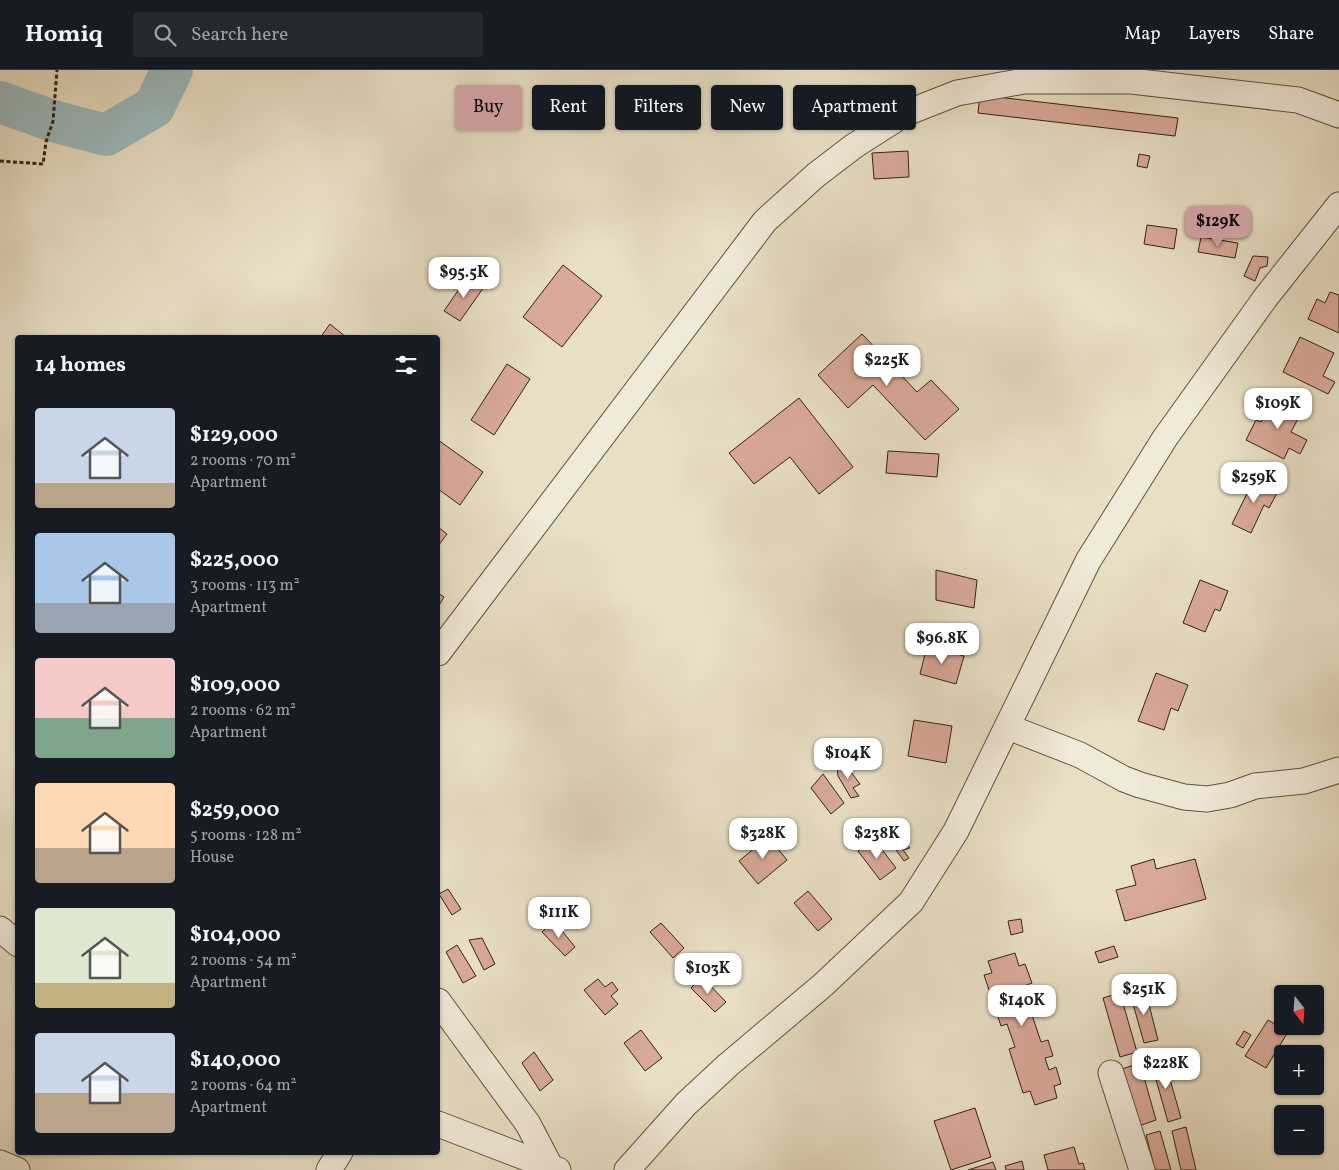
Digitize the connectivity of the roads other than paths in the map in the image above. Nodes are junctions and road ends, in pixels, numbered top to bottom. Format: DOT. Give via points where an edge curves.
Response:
graph roads {
  1 [pos="1339,115"];
  2 [pos="1339,204"];
  3 [pos="440,650"];
  4 [pos="1008,726"];
  5 [pos="1339,770"];
  6 [pos="0,930"];
  7 [pos="15,942"];
  8 [pos="440,1004"];
  9 [pos="1111,1073"];
  10 [pos="440,1125"];
  11 [pos="338,1155"];
  12 [pos="0,1164"];
  13 [pos="554,1168"];
  14 [pos="17,1170"];
  15 [pos="329,1170"];
  16 [pos="627,1170"];
  17 [pos="1142,1170"];
  1 -- 3 [label="street" via="1298,100 1131,81 1024,81 957,93 904,114 816,175 765,221"];
  2 -- 4 [label="street" via="1266,297 1164,438 1088,561"];
  4 -- 5 [label="street" via="1080,755 1140,786 1184,797 1208,799 1255,786 1304,781"];
  4 -- 16 [label="street" via="956,831 911,902 823,986 686,1104"];
  6 -- 7 [label="street"];
  8 -- 13 [label="street" via="528,1124"];
  9 -- 17 [label="street"];
  10 -- 13 [label="street"];
  11 -- 15 [label="street"];
  12 -- 14 [label="street"];
}
